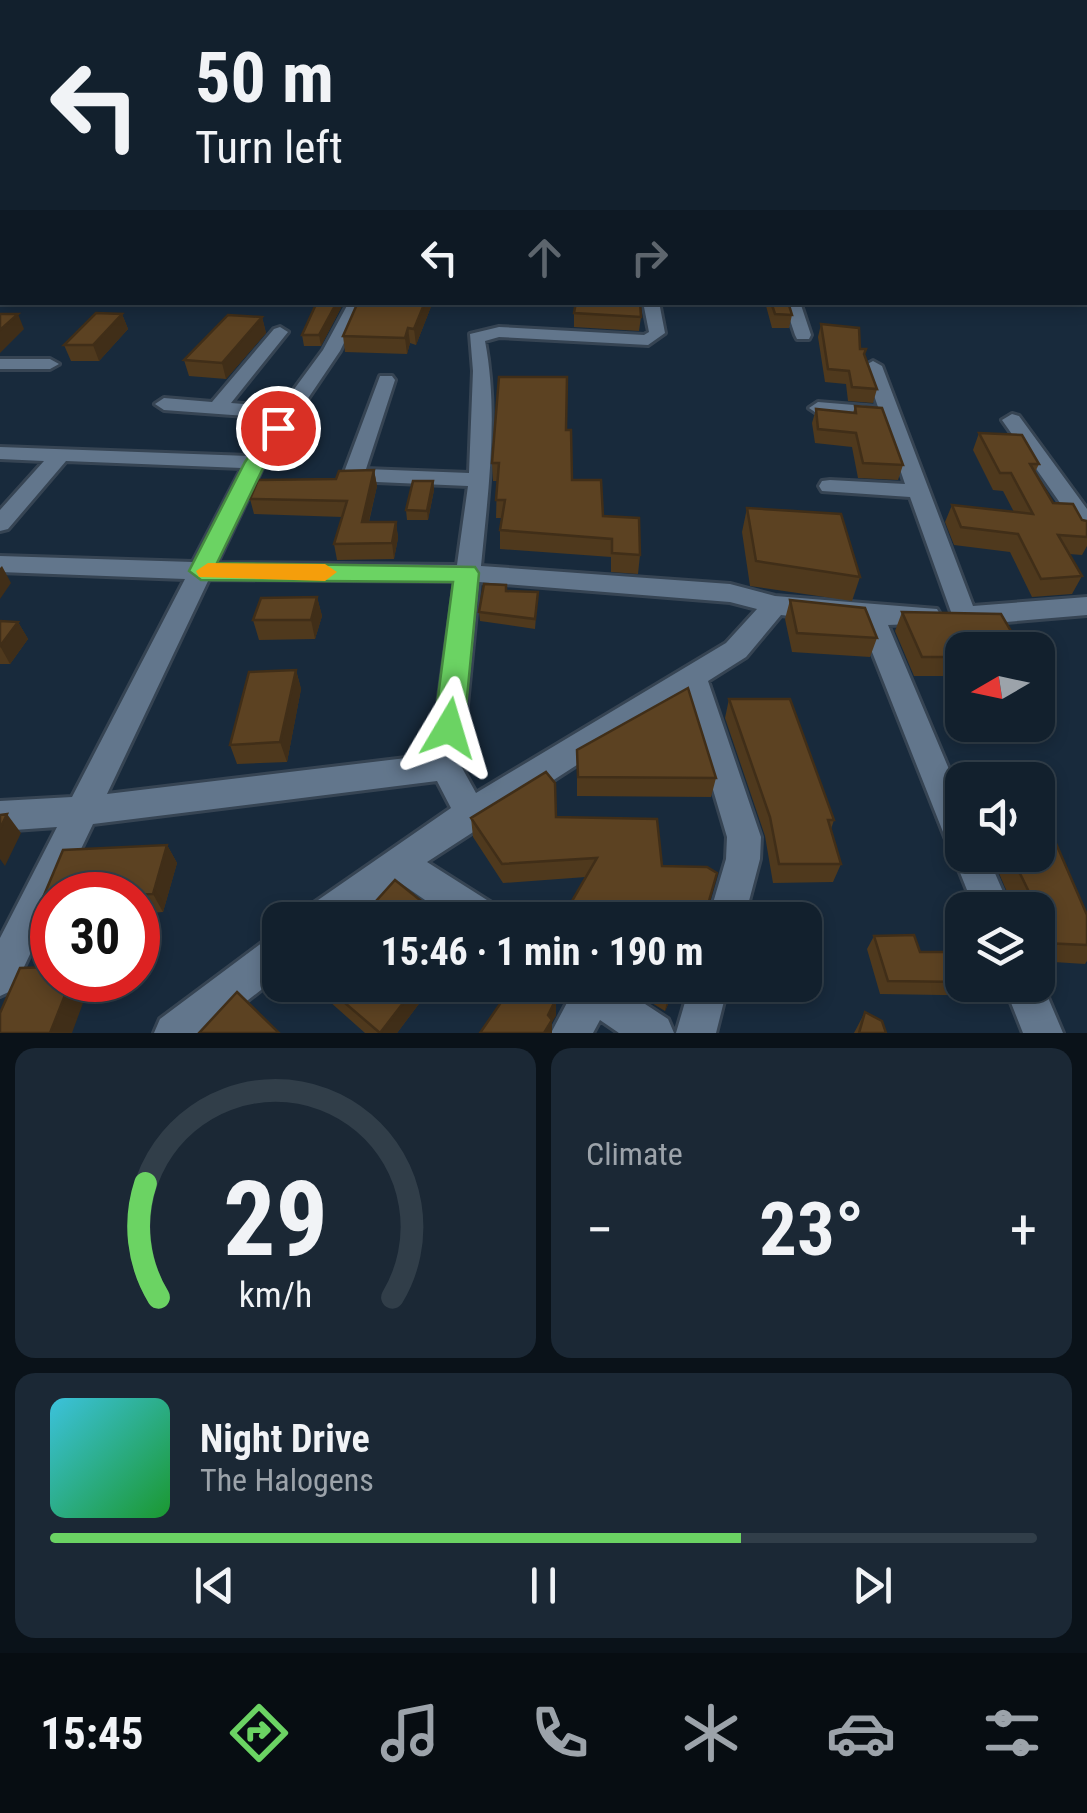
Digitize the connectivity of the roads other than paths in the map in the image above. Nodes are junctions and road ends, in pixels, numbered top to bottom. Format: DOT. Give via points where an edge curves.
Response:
graph roads {
  1 [pos="355,305"];
  2 [pos="652,305"];
  3 [pos="793,305"];
  4 [pos="280,332"];
  5 [pos="803,335"];
  6 [pos="0,364"];
  7 [pos="50,364"];
  8 [pos="873,366"];
  9 [pos="386,380"];
  10 [pos="164,404"];
  11 [pos="217,408"];
  12 [pos="818,408"];
  13 [pos="286,413"];
  14 [pos="891,414"];
  15 [pos="1012,420"];
  16 [pos="0,452"];
  17 [pos="61,454"];
  18 [pos="256,462"];
  19 [pos="479,480"];
  20 [pos="830,486"];
  21 [pos="919,492"];
  22 [pos="0,524"];
  23 [pos="1087,525"];
  24 [pos="0,564"];
  25 [pos="201,571"];
  26 [pos="467,573"];
  27 [pos="775,606"];
  28 [pos="1087,606"];
  29 [pos="871,616"];
  30 [pos="964,616"];
  31 [pos="693,676"];
  32 [pos="445,767"];
  33 [pos="945,796"];
  34 [pos="83,810"];
  35 [pos="470,813"];
  36 [pos="0,816"];
  37 [pos="398,862"];
  38 [pos="346,902"];
  39 [pos="458,902"];
  40 [pos="731,902"];
  41 [pos="262,966"];
  42 [pos="0,977"];
  43 [pos="583,1002"];
  44 [pos="608,1002"];
  45 [pos="704,1002"];
  46 [pos="1031,1002"];
  47 [pos="174,1033"];
  48 [pos="571,1033"];
  49 [pos="654,1033"];
  50 [pos="696,1033"];
  51 [pos="1043,1033"];
  1 -- 13 [label="street"];
  2 -- 19 [label="street" via="657,333 648,340 499,332 476,338 482,371"];
  3 -- 5 [label="street"];
  4 -- 11 [label="street"];
  6 -- 7 [label="street"];
  8 -- 14 [label="street"];
  9 -- 19 [label="street" via="354,474"];
  10 -- 11 [label="street"];
  11 -- 13 [label="street"];
  12 -- 14 [label="street"];
  13 -- 18 [label="street"];
  14 -- 21 [label="street"];
  15 -- 23 [label="street"];
  16 -- 17 [label="street"];
  17 -- 18 [label="street"];
  17 -- 22 [label="street"];
  18 -- 25 [label="street"];
  19 -- 26 [label="street"];
  20 -- 21 [label="street"];
  21 -- 30 [label="street"];
  24 -- 25 [label="street"];
  25 -- 26 [label="street"];
  25 -- 34 [label="street"];
  26 -- 27 [label="street" via="730,593"];
  26 -- 32 [label="street"];
  27 -- 29 [label="street"];
  27 -- 31 [label="street" via="736,650"];
  28 -- 30 [label="street"];
  29 -- 30 [label="street"];
  29 -- 33 [label="street"];
  31 -- 35 [label="street"];
  31 -- 40 [label="street" via="744,836"];
  32 -- 34 [label="street"];
  32 -- 35 [label="street"];
  34 -- 36 [label="street"];
  34 -- 42 [label="street"];
  35 -- 37 [label="street"];
  37 -- 38 [label="street"];
  37 -- 39 [label="street"];
  41 -- 47 [label="street"];
  43 -- 48 [label="street"];
  44 -- 49 [label="street"];
  45 -- 50 [label="street"];
  46 -- 51 [label="street"];
}
